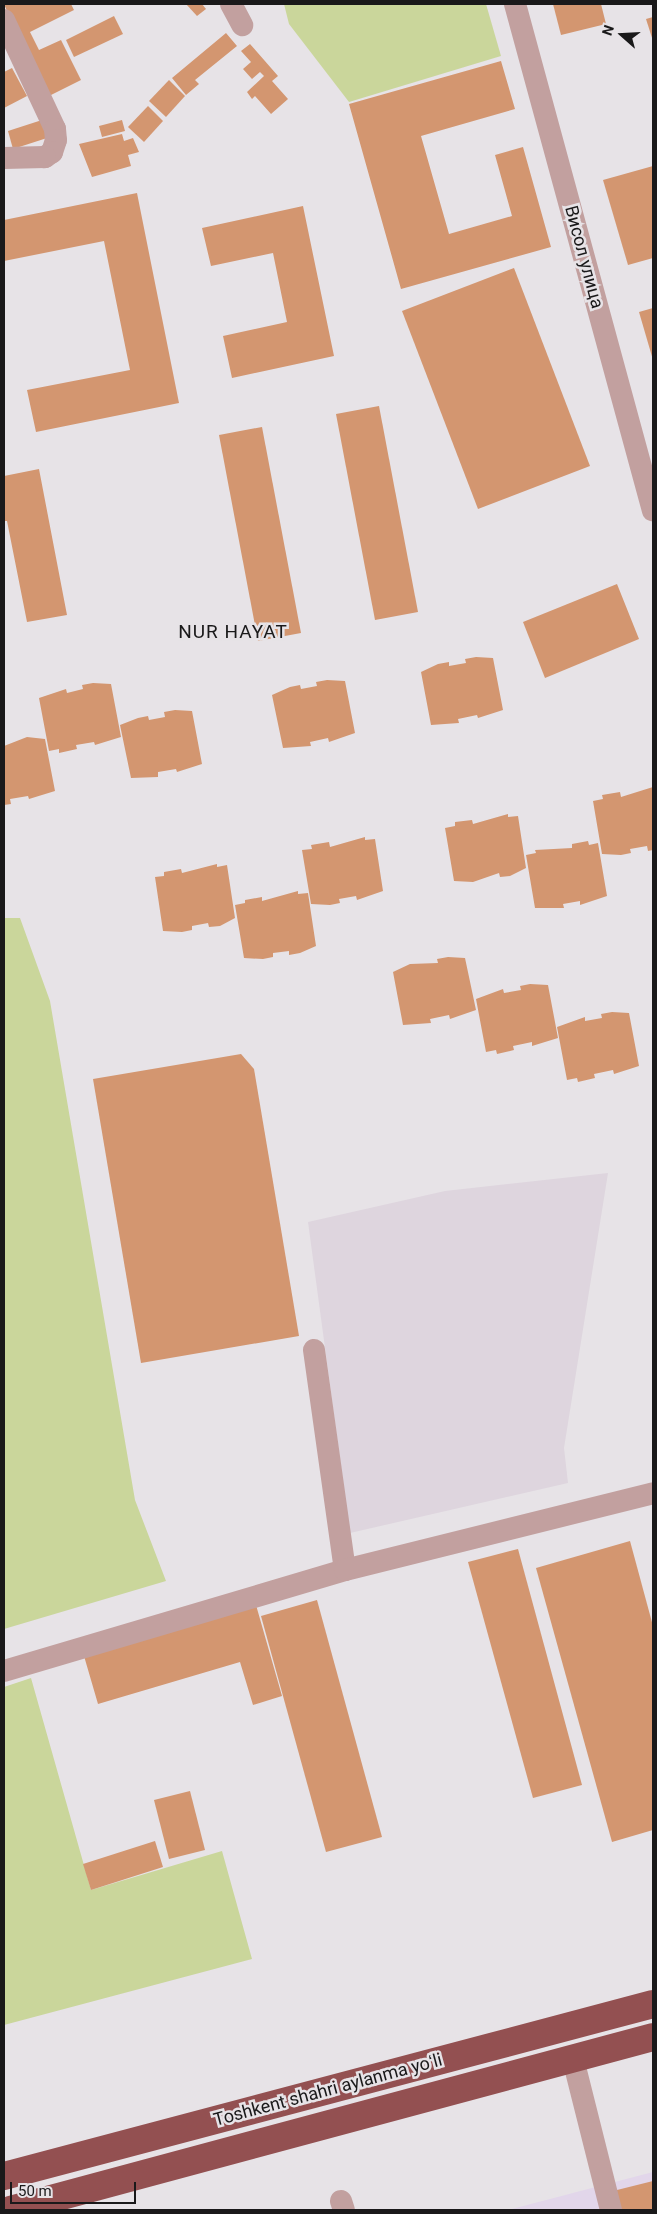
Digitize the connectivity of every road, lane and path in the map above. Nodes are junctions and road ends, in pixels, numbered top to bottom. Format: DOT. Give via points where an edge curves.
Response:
graph roads {
  1 [pos="231,4"];
  2 [pos="515,4"];
  3 [pos="4,20"];
  4 [pos="242,25"];
  5 [pos="4,158"];
  6 [pos="653,510"];
  7 [pos="314,1350"];
  8 [pos="653,1492"];
  9 [pos="345,1570"];
  10 [pos="4,1671"];
  11 [pos="653,2004"];
  12 [pos="653,2037"];
  13 [pos="572,2059"];
  14 [pos="4,2176"];
  15 [pos="10,2210"];
  16 [pos="611,2210"];
  1 -- 4 [label="street"];
  2 -- 6 [label="street, Висол улица"];
  3 -- 5 [label="street" via="55,129 56,140 52,152 45,157"];
  7 -- 9 [label="street"];
  8 -- 9 [label="street"];
  9 -- 10 [label="street"];
  11 -- 14 [label="highway, Toshkent shahri aylanma yoʻli"];
  12 -- 13 [label="highway, Toshkent shahri aylanma yoʻli"];
  13 -- 15 [label="highway, Toshkent shahri aylanma yoʻli"];
  13 -- 16 [label="street"];
}
